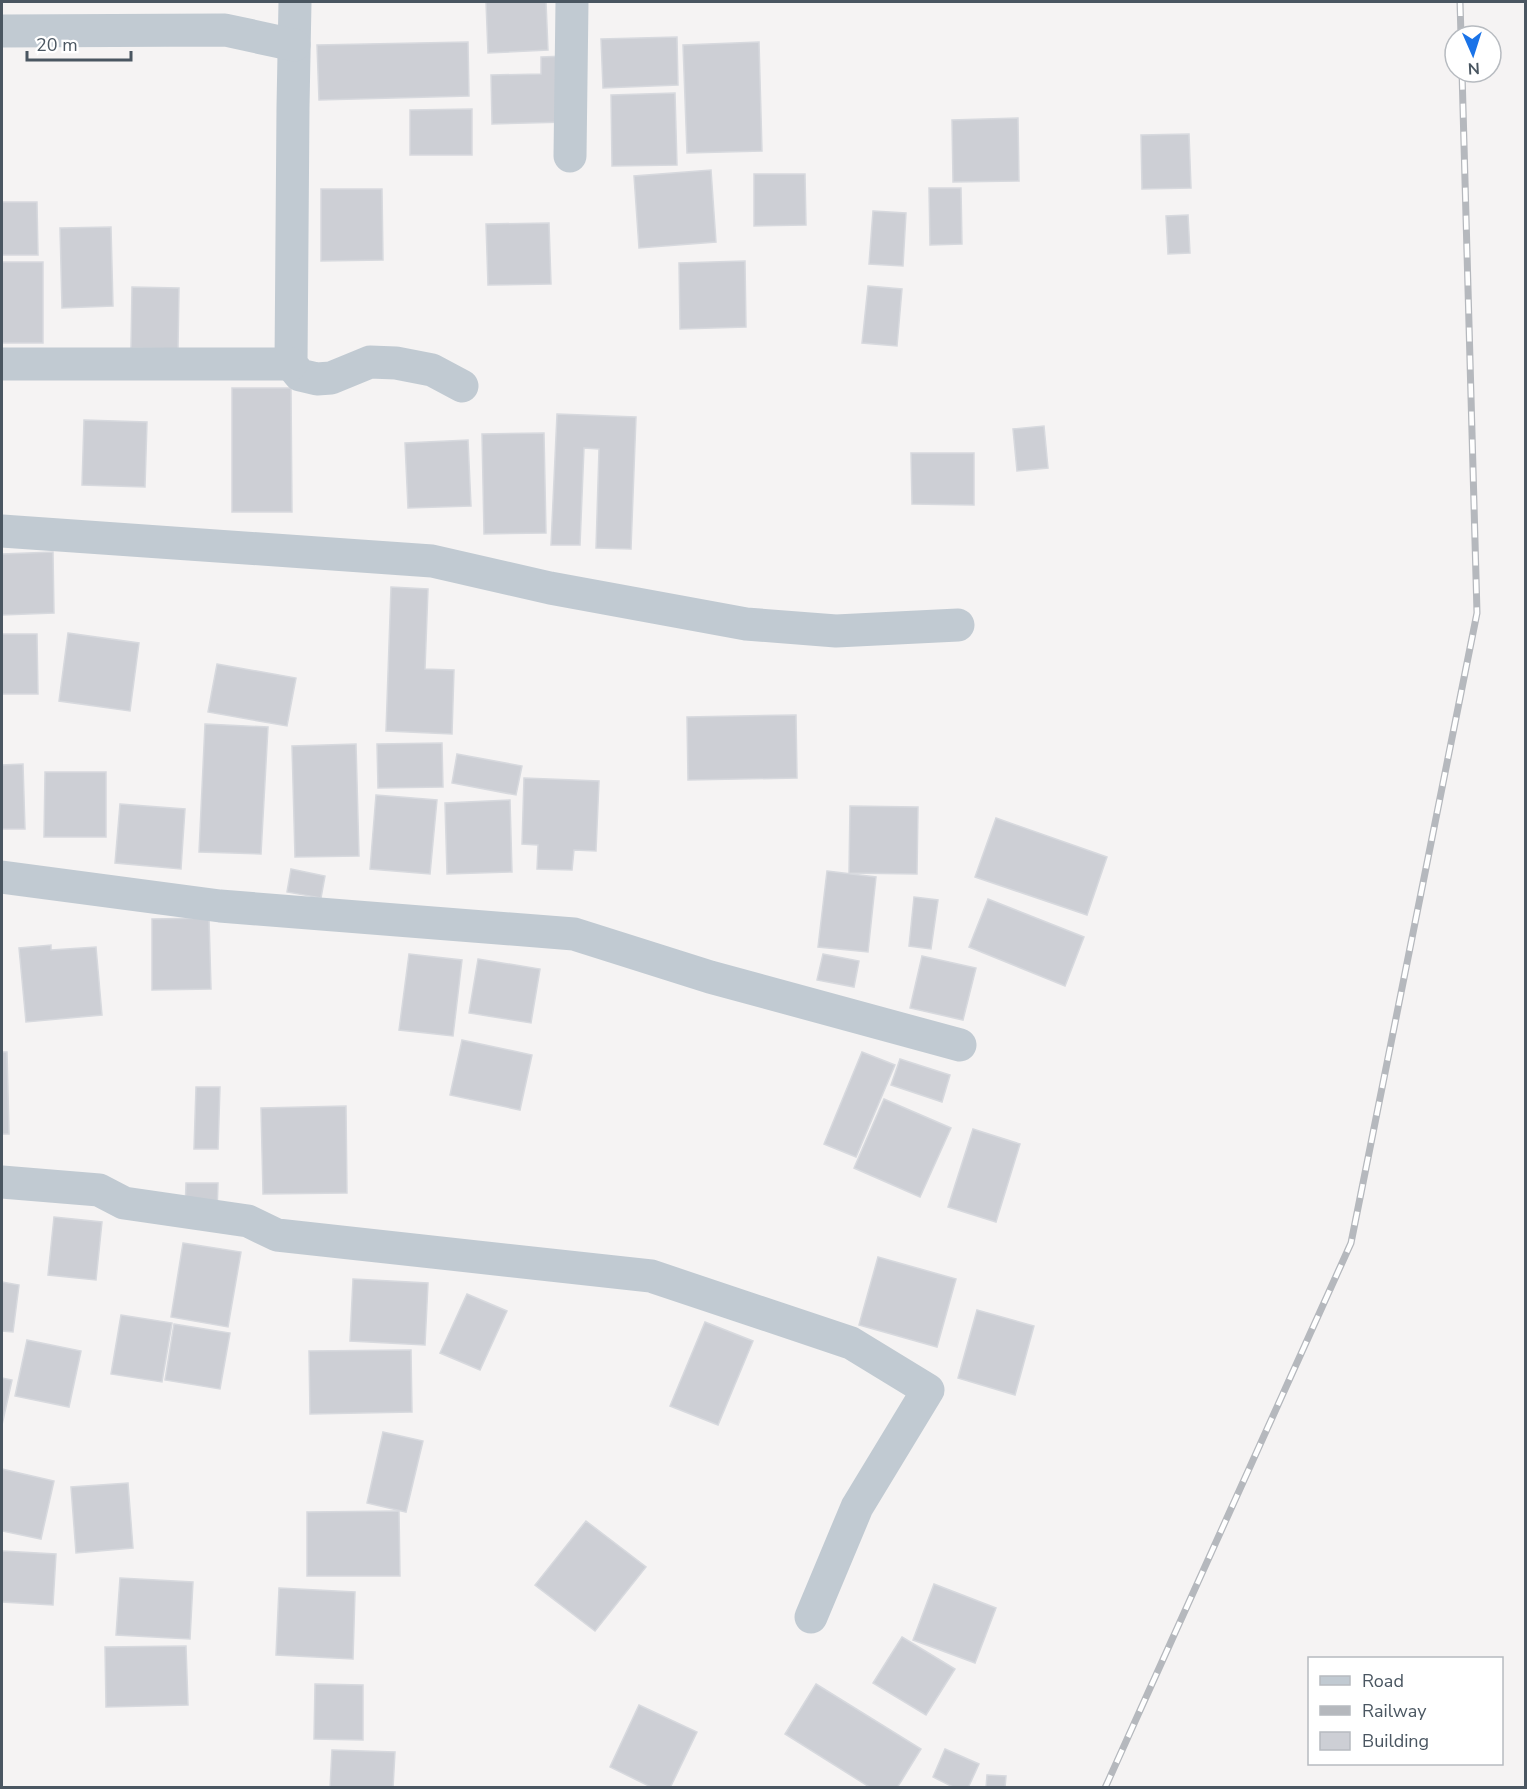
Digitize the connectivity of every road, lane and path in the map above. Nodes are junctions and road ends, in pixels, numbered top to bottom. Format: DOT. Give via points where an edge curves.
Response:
graph roads {
  1 [pos="295,2"];
  2 [pos="572,2"];
  3 [pos="2,31"];
  4 [pos="294,45"];
  5 [pos="570,156"];
  6 [pos="2,364"];
  7 [pos="291,364"];
  8 [pos="462,386"];
  9 [pos="2,531"];
  10 [pos="958,625"];
  11 [pos="2,877"];
  12 [pos="960,1045"];
  13 [pos="2,1182"];
  14 [pos="811,1617"];
  1 -- 4 [label="street"];
  2 -- 5 [label="street"];
  3 -- 4 [label="street" via="225,30"];
  4 -- 7 [label="street"];
  6 -- 7 [label="street"];
  7 -- 8 [label="street" via="300,375 317,379 331,378 370,362 396,363 432,370"];
  9 -- 10 [label="street" via="432,561 550,588 746,624 836,631"];
  11 -- 12 [label="street" via="220,906 574,934 711,977"];
  13 -- 14 [label="street" via="99,1190 124,1203 248,1221 277,1235 651,1276 851,1343 928,1390 857,1507"];
}
